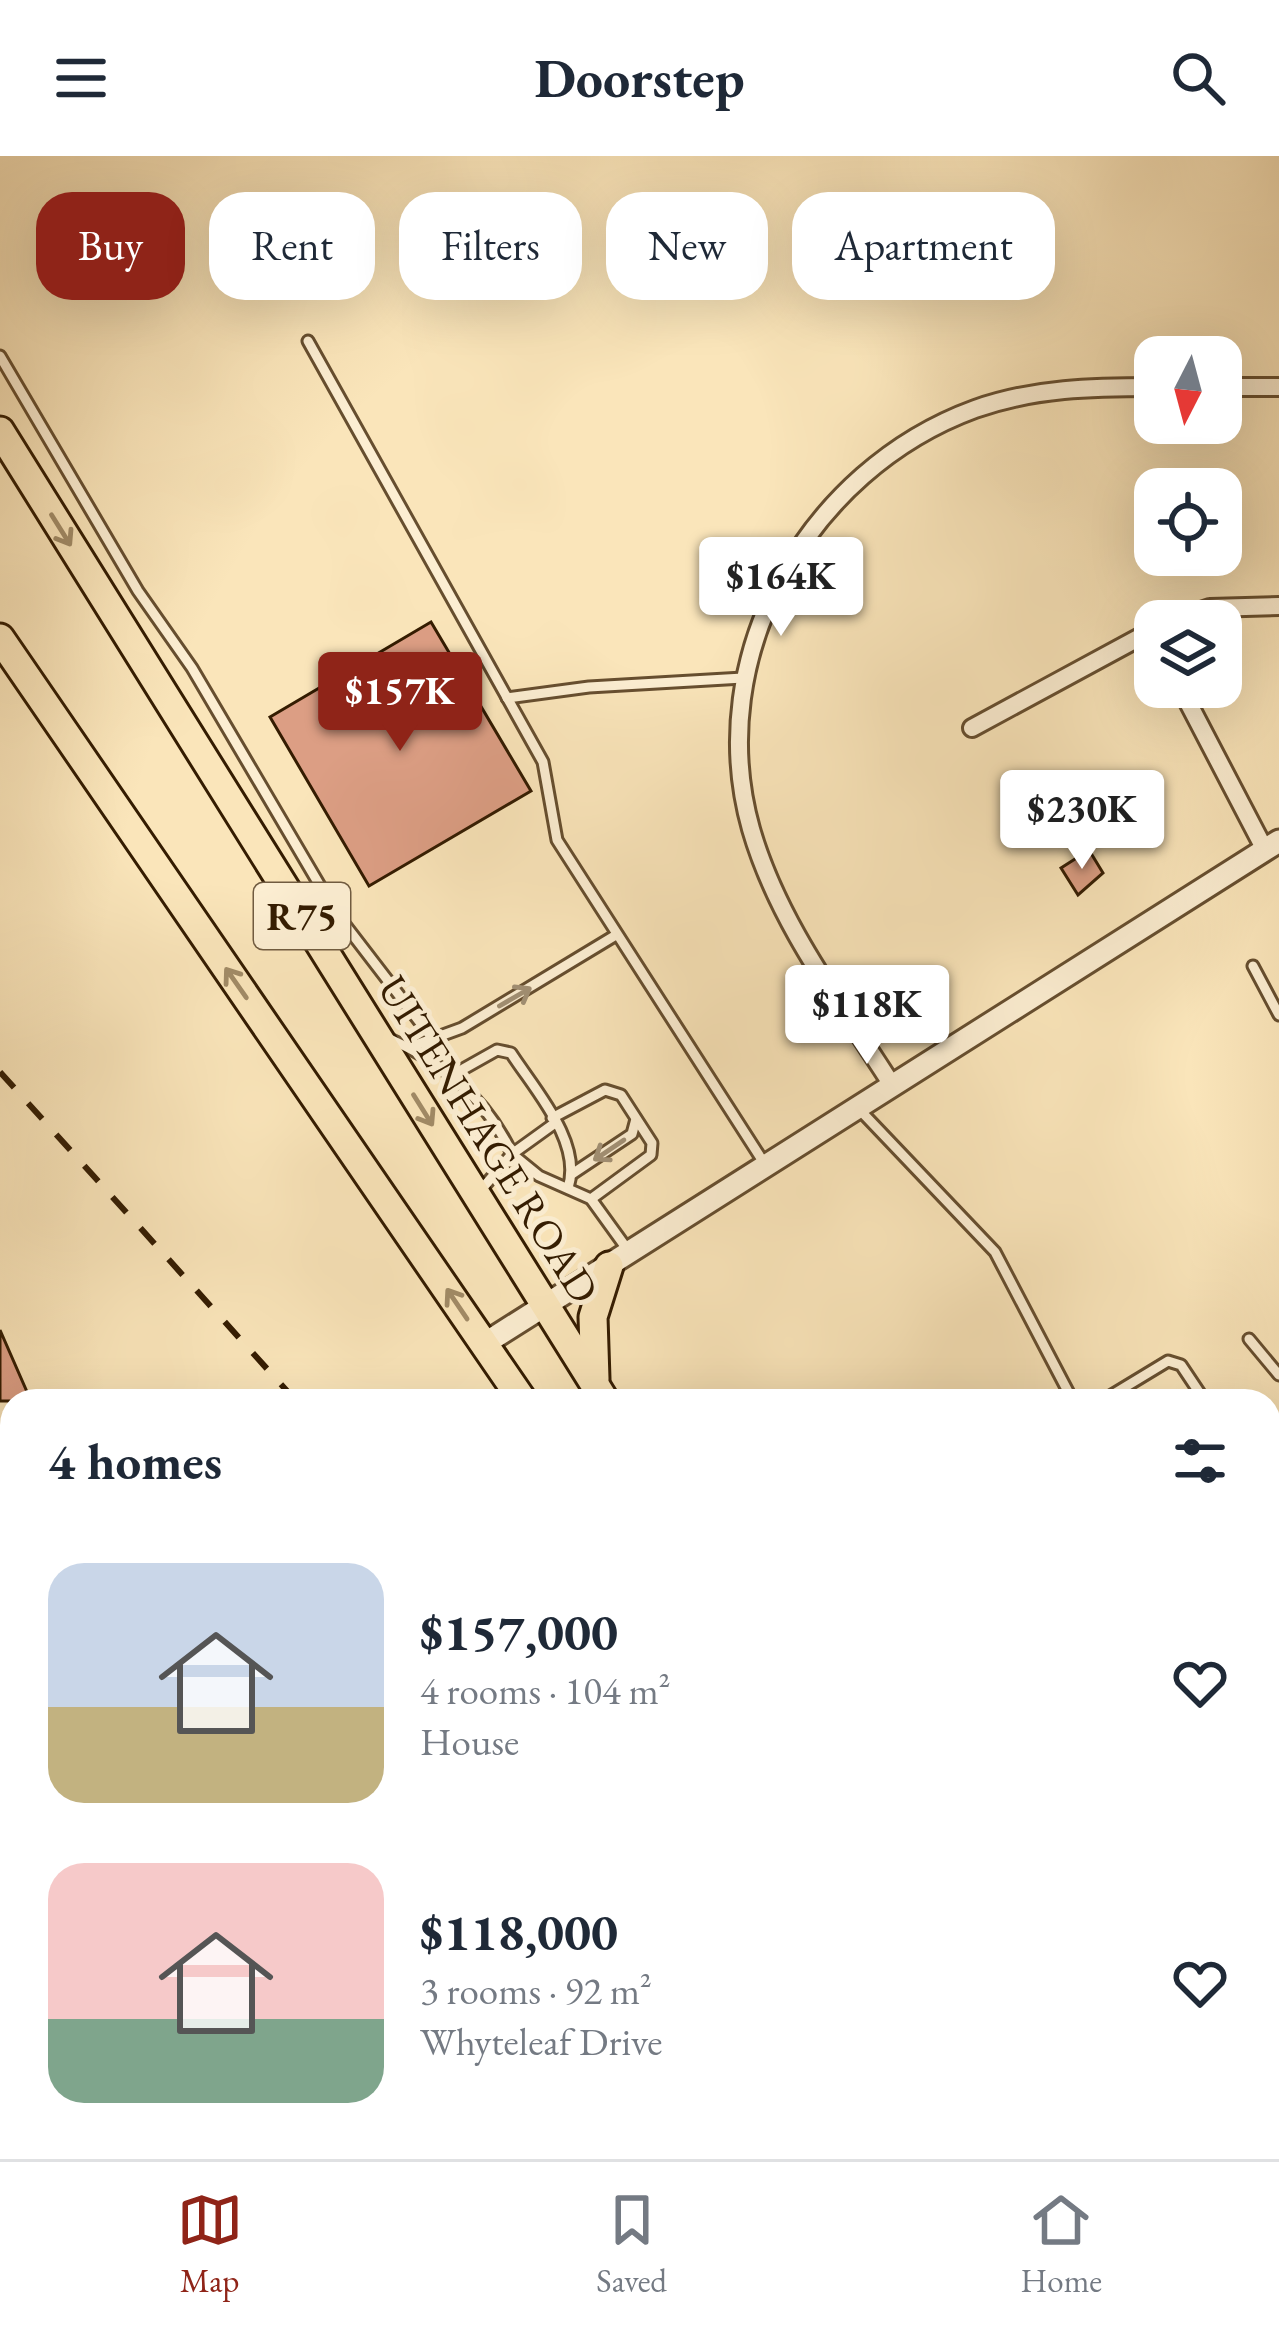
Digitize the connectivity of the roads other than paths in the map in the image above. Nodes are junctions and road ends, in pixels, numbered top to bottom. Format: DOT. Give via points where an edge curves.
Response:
graph roads {
  1 [pos="308,341"];
  2 [pos="0,356"];
  3 [pos="1134,387"];
  4 [pos="1242,387"];
  5 [pos="1279,387"];
  6 [pos="0,430"];
  7 [pos="1279,606"];
  8 [pos="1242,607"];
  9 [pos="0,638"];
  10 [pos="1134,644"];
  11 [pos="743,678"];
  12 [pos="507,698"];
  13 [pos="1192,708"];
  14 [pos="972,728"];
  15 [pos="1272,844"];
  16 [pos="616,935"];
  17 [pos="1253,966"];
  18 [pos="1279,1015"];
  19 [pos="374,1031"];
  20 [pos="432,1038"];
  21 [pos="410,1047"];
  22 [pos="449,1077"];
  23 [pos="892,1085"];
  24 [pos="857,1107"];
  25 [pos="637,1119"];
  26 [pos="554,1120"];
  27 [pos="512,1154"];
  28 [pos="766,1166"];
  29 [pos="572,1174"];
  30 [pos="568,1188"];
  31 [pos="476,1196"];
  32 [pos="591,1198"];
  33 [pos="619,1260"];
  34 [pos="543,1308"];
  35 [pos="1250,1339"];
  36 [pos="484,1344"];
  37 [pos="1279,1375"];
  38 [pos="515,1389"];
  39 [pos="596,1389"];
  40 [pos="599,1389"];
  41 [pos="1066,1389"];
  42 [pos="1122,1389"];
  43 [pos="1197,1389"];
  1 -- 12 [label="lane"];
  2 -- 20 [label="lane" via="336,913"];
  3 -- 11 [label="street" via="1021,395 898,448 800,546 760,621"];
  4 -- 5 [label="street"];
  6 -- 19 [label="main road, UITENHAGE ROAD / R75, one-way"];
  7 -- 8 [label="street"];
  36 -- 9 [label="main road, R75, one-way"];
  10 -- 14 [label="street"];
  11 -- 12 [label="lane"];
  11 -- 23 [label="street" via="740,757 761,860 783,912"];
  12 -- 16 [label="lane" via="543,762 557,840"];
  13 -- 15 [label="street"];
  15 -- 23 [label="street"];
  20 -- 16 [label="lane, one-way"];
  16 -- 28 [label="lane"];
  17 -- 18 [label="lane"];
  19 -- 21 [label="lane"];
  19 -- 31 [label="main road, UITENHAGE ROAD / R75, one-way"];
  20 -- 21 [label="lane"];
  21 -- 22 [label="lane"];
  22 -- 26 [label="lane" via="505,1050"];
  22 -- 27 [label="lane" via="476,1094"];
  23 -- 24 [label="street"];
  24 -- 28 [label="street"];
  24 -- 41 [label="lane" via="994,1252"];
  25 -- 26 [label="lane" via="622,1095 605,1090"];
  25 -- 29 [label="lane, one-way" via="632,1134"];
  25 -- 32 [label="lane" via="651,1155"];
  26 -- 27 [label="lane"];
  26 -- 29 [label="lane"];
  27 -- 30 [label="lane"];
  27 -- 31 [label="lane"];
  28 -- 33 [label="street"];
  29 -- 30 [label="lane"];
  30 -- 32 [label="lane"];
  31 -- 34 [label="main road, UITENHAGE ROAD / R75"];
  32 -- 33 [label="lane"];
  33 -- 34 [label="street"];
  33 -- 40 [label="main road" via="592,1317"];
  34 -- 36 [label="street"];
  34 -- 39 [label="main road, UITENHAGE ROAD / R75"];
  35 -- 37 [label="lane"];
  36 -- 38 [label="main road, R75"];
  42 -- 43 [label="lane" via="1168,1361 1181,1365"];
}
